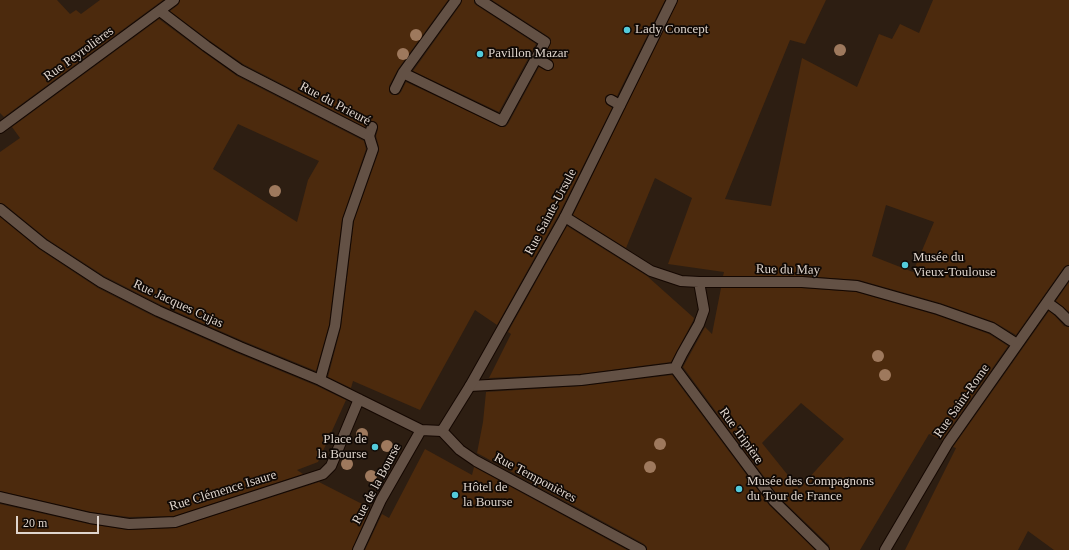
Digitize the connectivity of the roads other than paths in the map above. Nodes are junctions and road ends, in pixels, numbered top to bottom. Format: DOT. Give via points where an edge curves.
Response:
graph roads {
  1 [pos="174,0"];
  2 [pos="456,0"];
  3 [pos="480,0"];
  4 [pos="672,0"];
  5 [pos="160,11"];
  6 [pos="536,58"];
  7 [pos="548,65"];
  8 [pos="403,73"];
  9 [pos="395,89"];
  10 [pos="611,100"];
  11 [pos="620,105"];
  12 [pos="0,128"];
  13 [pos="0,209"];
  14 [pos="565,217"];
  15 [pos="1069,271"];
  16 [pos="700,282"];
  17 [pos="1048,302"];
  18 [pos="1069,321"];
  19 [pos="1017,344"];
  20 [pos="675,368"];
  21 [pos="320,380"];
  22 [pos="470,386"];
  23 [pos="359,399"];
  24 [pos="420,430"];
  25 [pos="442,431"];
  26 [pos="0,497"];
  27 [pos="358,550"];
  28 [pos="641,550"];
  29 [pos="824,550"];
  30 [pos="886,550"];
  1 -- 5 [label="street, Rue Peyrolières"];
  2 -- 8 [label="street"];
  3 -- 6 [label="street" via="545,42"];
  4 -- 11 [label="street, Rue Sainte-Ursule"];
  5 -- 12 [label="street, Rue Peyrolières"];
  5 -- 21 [label="street, Rue du Prieuré" via="240,70 371,132 373,148 348,220 335,326"];
  6 -- 7 [label="street"];
  6 -- 8 [label="street" via="502,121"];
  8 -- 9 [label="street"];
  10 -- 11 [label="street"];
  11 -- 14 [label="street, Rue Sainte-Ursule"];
  13 -- 21 [label="street, Rue Jacques Cujas" via="43,244 101,282 240,347"];
  14 -- 16 [label="street, Rue du May" via="651,271 681,281"];
  14 -- 22 [label="street, Rue Sainte-Ursule"];
  15 -- 17 [label="street, Rue Saint-Rome"];
  16 -- 19 [label="street, Rue du May" via="802,282 857,286 938,309 992,328"];
  16 -- 20 [label="street" via="704,310"];
  17 -- 18 [label="street"];
  17 -- 19 [label="street, Rue Saint-Rome"];
  19 -- 30 [label="street, Rue Saint-Rome" via="948,443"];
  20 -- 22 [label="street" via="582,380"];
  20 -- 29 [label="street, Rue Tripière" via="774,501"];
  21 -- 23 [label="street, Rue Jacques Cujas"];
  22 -- 25 [label="street, Rue Sainte-Ursule"];
  23 -- 24 [label="street"];
  23 -- 26 [label="street, Rue Clémence Isaure" via="331,466 323,474 175,522 129,524 90,518"];
  24 -- 25 [label="street"];
  24 -- 27 [label="street, Rue de la Bourse"];
  25 -- 28 [label="street, Rue Temponières" via="460,450 476,461"];
}
